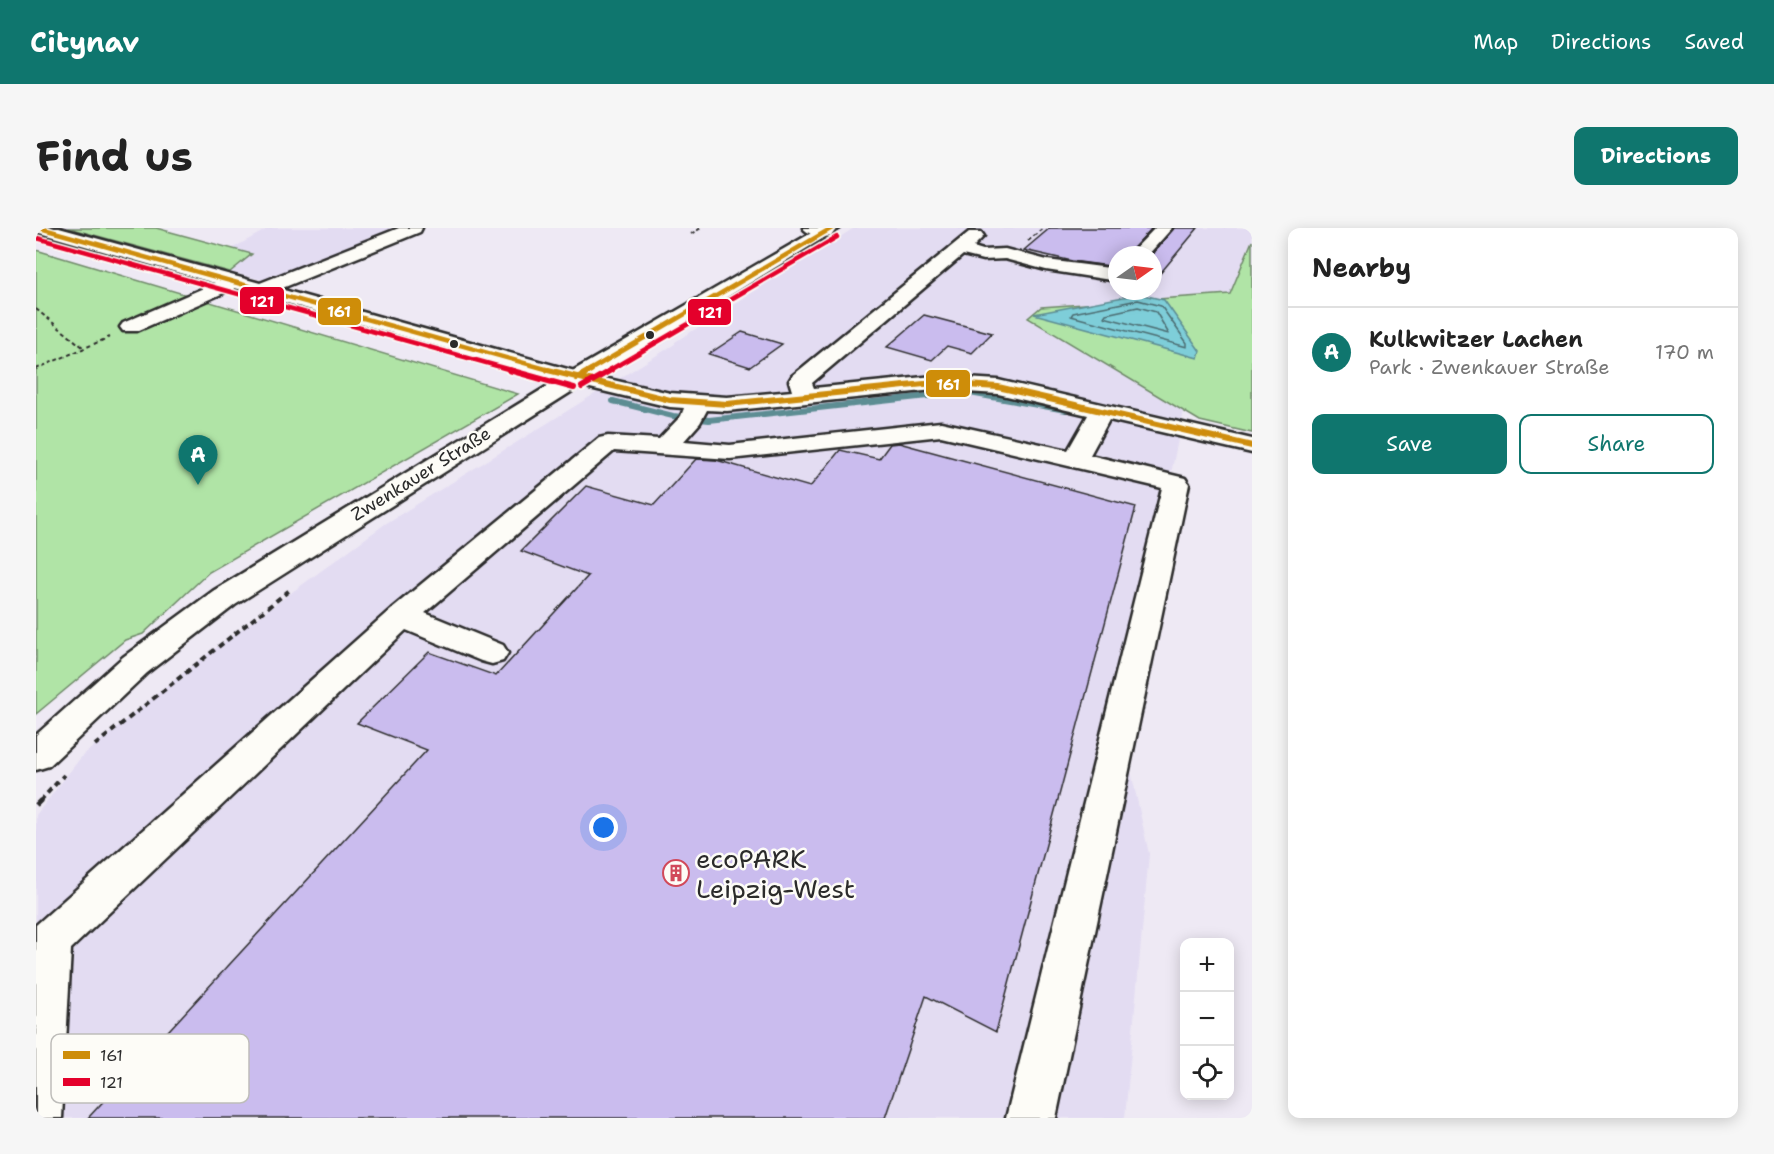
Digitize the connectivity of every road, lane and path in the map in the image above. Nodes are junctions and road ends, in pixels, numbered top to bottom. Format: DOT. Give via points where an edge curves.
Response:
graph roads {
  1 [pos="40,228"];
  2 [pos="414,228"];
  3 [pos="701,228"];
  4 [pos="1164,228"];
  5 [pos="823,229"];
  6 [pos="691,234"];
  7 [pos="975,236"];
  8 [pos="1147,246"];
  9 [pos="960,249"];
  10 [pos="1108,273"];
  11 [pos="233,282"];
  12 [pos="263,289"];
  13 [pos="36,309"];
  14 [pos="130,327"];
  15 [pos="84,348"];
  16 [pos="36,369"];
  17 [pos="577,378"];
  18 [pos="805,397"];
  19 [pos="697,404"];
  20 [pos="1103,410"];
  21 [pos="1252,446"];
  22 [pos="665,447"];
  23 [pos="1075,459"];
  24 [pos="300,583"];
  25 [pos="402,616"];
  26 [pos="492,653"];
  27 [pos="91,749"];
  28 [pos="36,756"];
  29 [pos="67,772"];
  30 [pos="36,805"];
  31 [pos="37,1118"];
  32 [pos="1031,1118"];
  1 -- 11 [label="street"];
  2 -- 12 [label="street"];
  3 -- 6 [label="path"];
  4 -- 8 [label="street"];
  5 -- 17 [label="street, Zwenkauer Straße"];
  7 -- 9 [label="street"];
  9 -- 10 [label="street"];
  9 -- 18 [label="street" via="800,381"];
  11 -- 12 [label="street"];
  11 -- 14 [label="street"];
  12 -- 17 [label="street"];
  13 -- 15 [label="path"];
  14 -- 15 [label="path"];
  15 -- 16 [label="path"];
  17 -- 19 [label="street"];
  17 -- 28 [label="street, Zwenkauer Straße" via="224,598 135,665"];
  18 -- 19 [label="street"];
  18 -- 20 [label="street" via="967,383"];
  19 -- 22 [label="street" via="692,418"];
  20 -- 21 [label="street"];
  20 -- 23 [label="street"];
  22 -- 23 [label="street" via="730,452 941,429"];
  22 -- 25 [label="street" via="608,443"];
  23 -- 32 [label="street" via="1176,484"];
  24 -- 27 [label="path"];
  25 -- 26 [label="street"];
  25 -- 31 [label="street" via="50,940"];
  29 -- 30 [label="path"];
}
